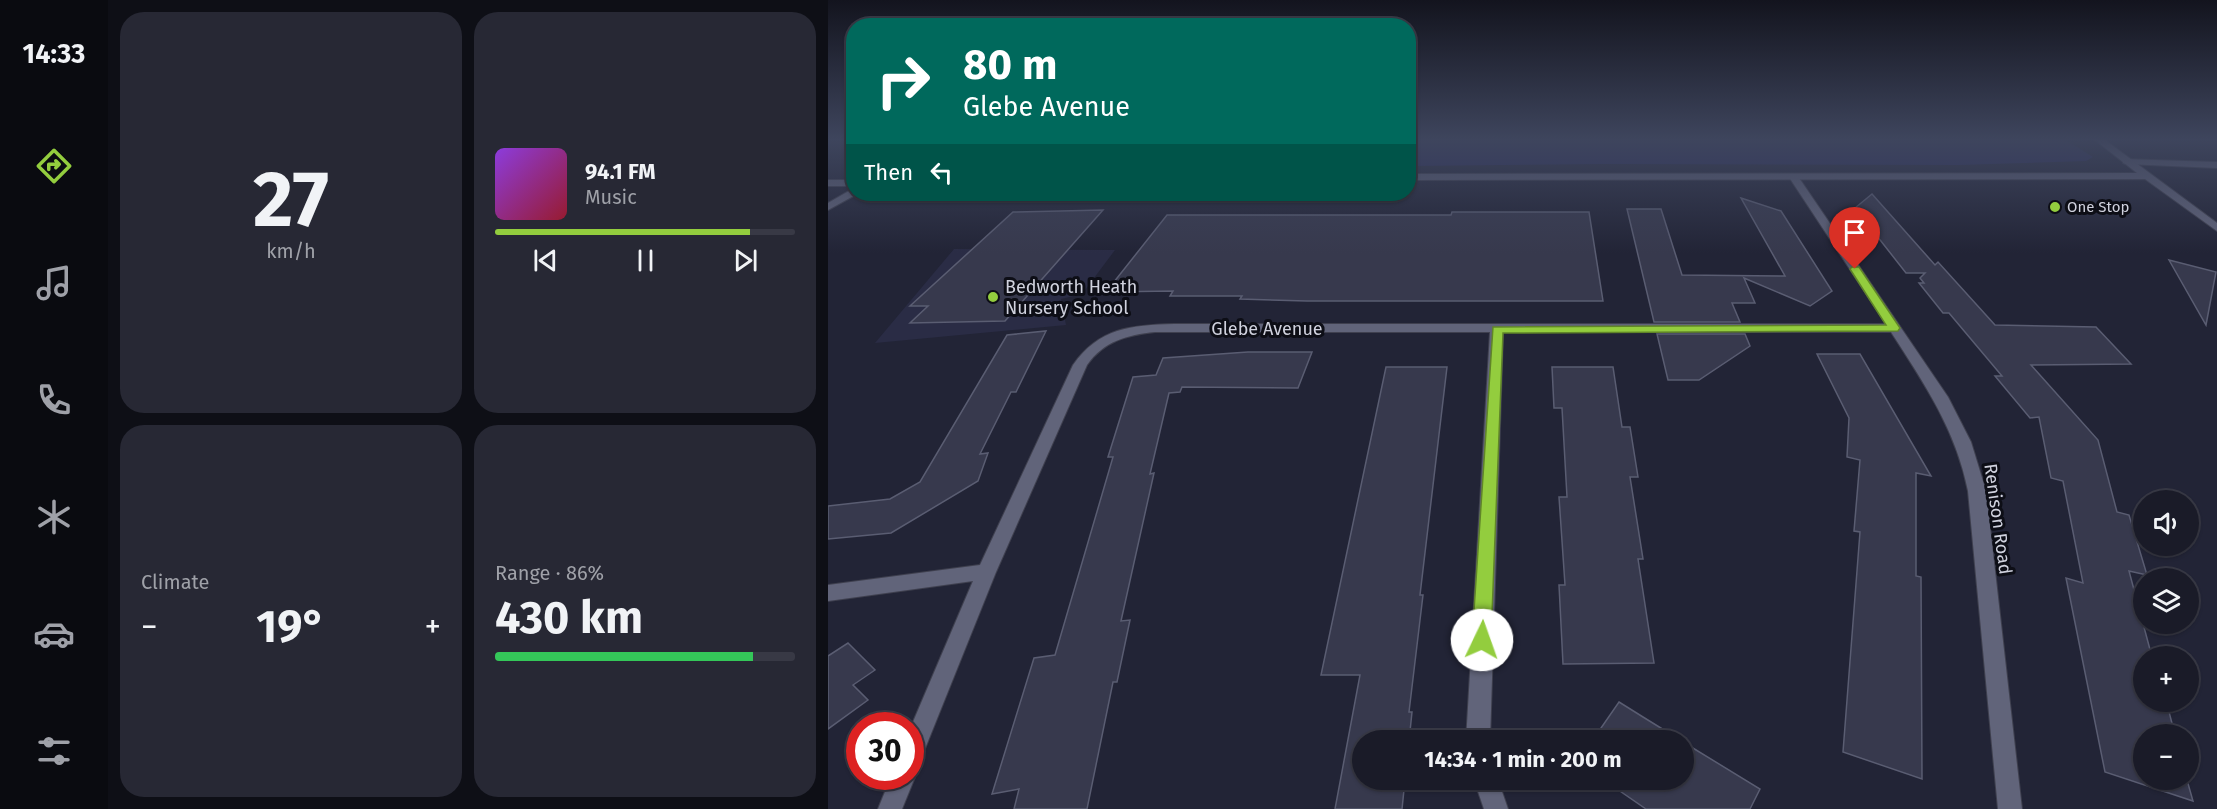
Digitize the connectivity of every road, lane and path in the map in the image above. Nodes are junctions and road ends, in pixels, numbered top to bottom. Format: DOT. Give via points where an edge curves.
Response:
graph roads {
  1 [pos="1794,177"];
  2 [pos="2147,178"];
  3 [pos="828,183"];
  4 [pos="846,183"];
  5 [pos="846,196"];
  6 [pos="828,207"];
  7 [pos="2217,228"];
  8 [pos="1894,328"];
  9 [pos="1497,329"];
  10 [pos="986,572"];
  11 [pos="828,593"];
  12 [pos="924,724"];
  13 [pos="1479,730"];
  14 [pos="898,790"];
  15 [pos="1489,790"];
  16 [pos="890,809"];
  17 [pos="1496,809"];
  18 [pos="2010,809"];
  1 -- 8 [label="street, Renison Road"];
  2 -- 7 [label="street"];
  3 -- 4 [label="street"];
  5 -- 6 [label="street"];
  8 -- 9 [label="street, Glebe Avenue"];
  8 -- 18 [label="street, Renison Road" via="1941,397 1962,435 1971,462"];
  9 -- 10 [label="street, Glebe Avenue" via="1156,329 1106,340 1087,352 1080,365"];
  9 -- 13 [label="street"];
  10 -- 11 [label="street"];
  10 -- 12 [label="street, Glebe Avenue"];
  14 -- 16 [label="street"];
  15 -- 17 [label="street"];
}
